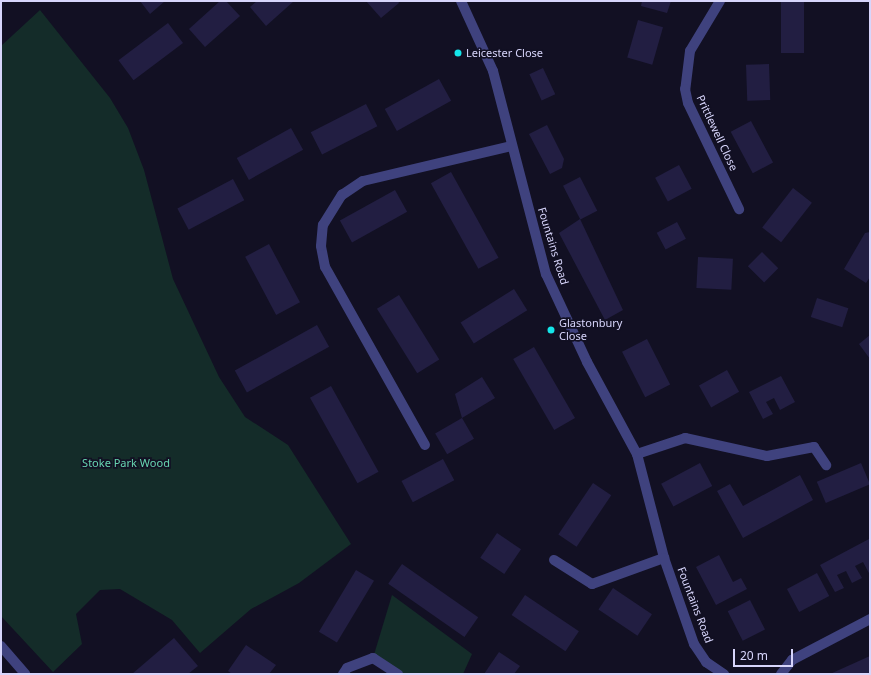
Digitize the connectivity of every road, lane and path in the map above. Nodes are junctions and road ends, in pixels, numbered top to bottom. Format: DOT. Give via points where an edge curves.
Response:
graph roads {
  1 [pos="461,1"];
  2 [pos="720,1"];
  3 [pos="511,146"];
  4 [pos="739,208"];
  5 [pos="425,445"];
  6 [pos="637,454"];
  7 [pos="826,465"];
  8 [pos="664,558"];
  9 [pos="554,560"];
  10 [pos="870,619"];
  11 [pos="1,646"];
  12 [pos="26,674"];
  13 [pos="343,674"];
  14 [pos="398,674"];
  15 [pos="724,674"];
  16 [pos="781,674"];
  1 -- 3 [label="street, Fountains Road" via="493,71"];
  2 -- 4 [label="street, Prittlewell Close" via="690,51 685,89 688,103"];
  3 -- 5 [label="street" via="363,181 342,195 323,225 321,246 325,267"];
  3 -- 6 [label="street, Fountains Road" via="546,274 587,362"];
  6 -- 7 [label="street" via="685,438 767,456 814,447"];
  6 -- 8 [label="street, Fountains Road"];
  8 -- 9 [label="street, Fountains Road" via="592,584"];
  8 -- 15 [label="street, Fountains Road" via="694,644 706,662"];
  10 -- 16 [label="street" via="792,660"];
  11 -- 12 [label="street"];
  13 -- 14 [label="street" via="347,668 373,658"];
}
